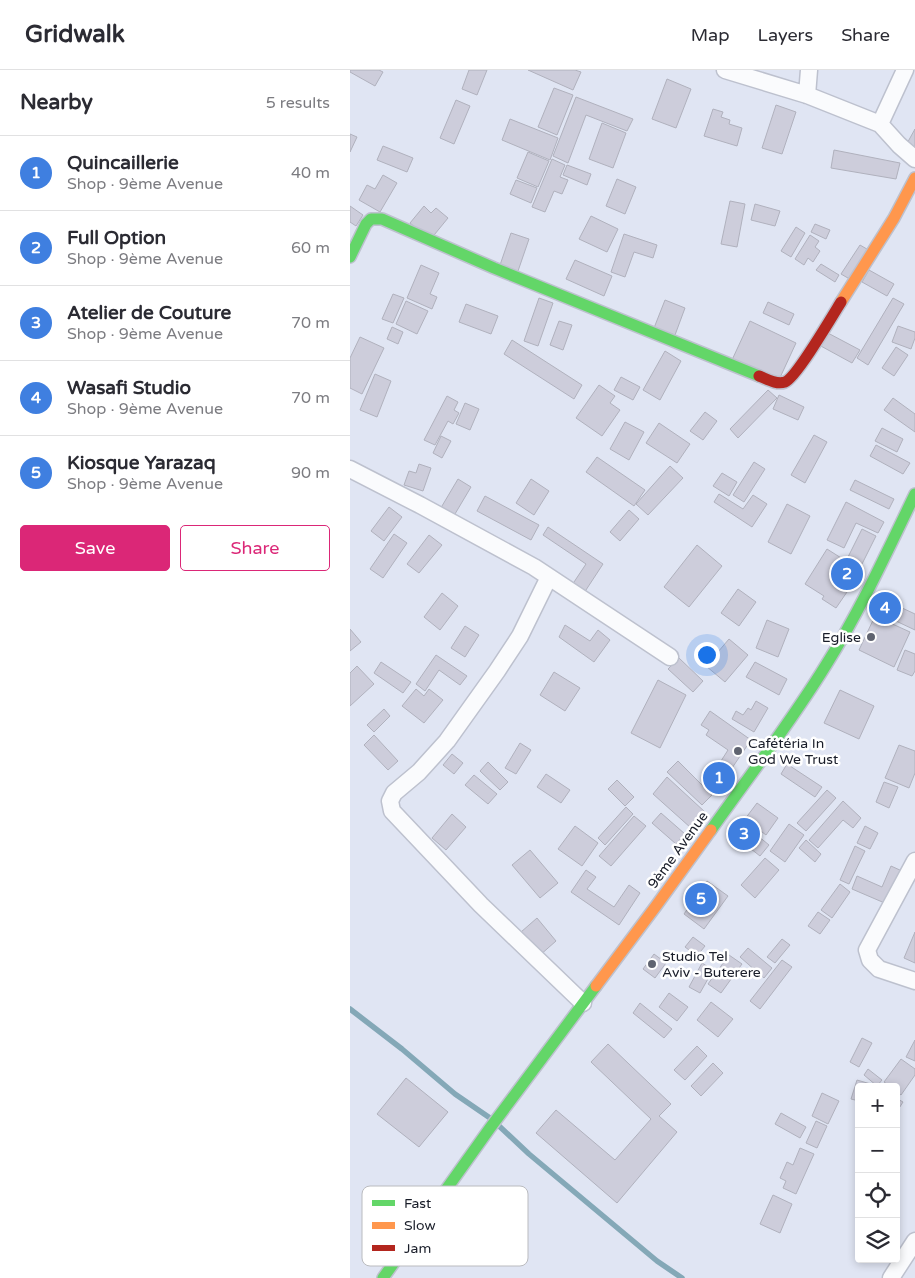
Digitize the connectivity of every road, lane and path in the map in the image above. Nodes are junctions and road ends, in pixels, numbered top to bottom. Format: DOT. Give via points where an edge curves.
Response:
graph roads {
  1 [pos="725,70"];
  2 [pos="809,70"];
  3 [pos="905,70"];
  4 [pos="807,95"];
  5 [pos="880,124"];
  6 [pos="915,159"];
  7 [pos="915,178"];
  8 [pos="350,257"];
  9 [pos="350,469"];
  10 [pos="915,494"];
  11 [pos="549,577"];
  12 [pos="670,657"];
  13 [pos="915,861"];
  14 [pos="915,981"];
  15 [pos="582,1003"];
  16 [pos="449,1186"];
  17 [pos="915,1241"];
  18 [pos="392,1266"];
  19 [pos="383,1278"];
  20 [pos="890,1278"];
  1 -- 4 [label="street"];
  2 -- 4 [label="street"];
  3 -- 5 [label="street"];
  4 -- 5 [label="street"];
  5 -- 6 [label="street"];
  7 -- 8 [label="street" via="894,218 808,355 788,381 782,383 494,268 382,219 371,219 366,224"];
  9 -- 11 [label="street"];
  10 -- 15 [label="street, 9ème Avenue" via="860,607 826,666 667,890"];
  11 -- 12 [label="street"];
  11 -- 15 [label="street" via="520,636 497,671 447,740 419,772 394,793 390,801 392,811 481,905"];
  13 -- 14 [label="street" via="867,950 878,969"];
  15 -- 16 [label="street, 9ème Avenue"];
  17 -- 20 [label="street"];
  18 -- 19 [label="street, 9ème Avenue"];
}
